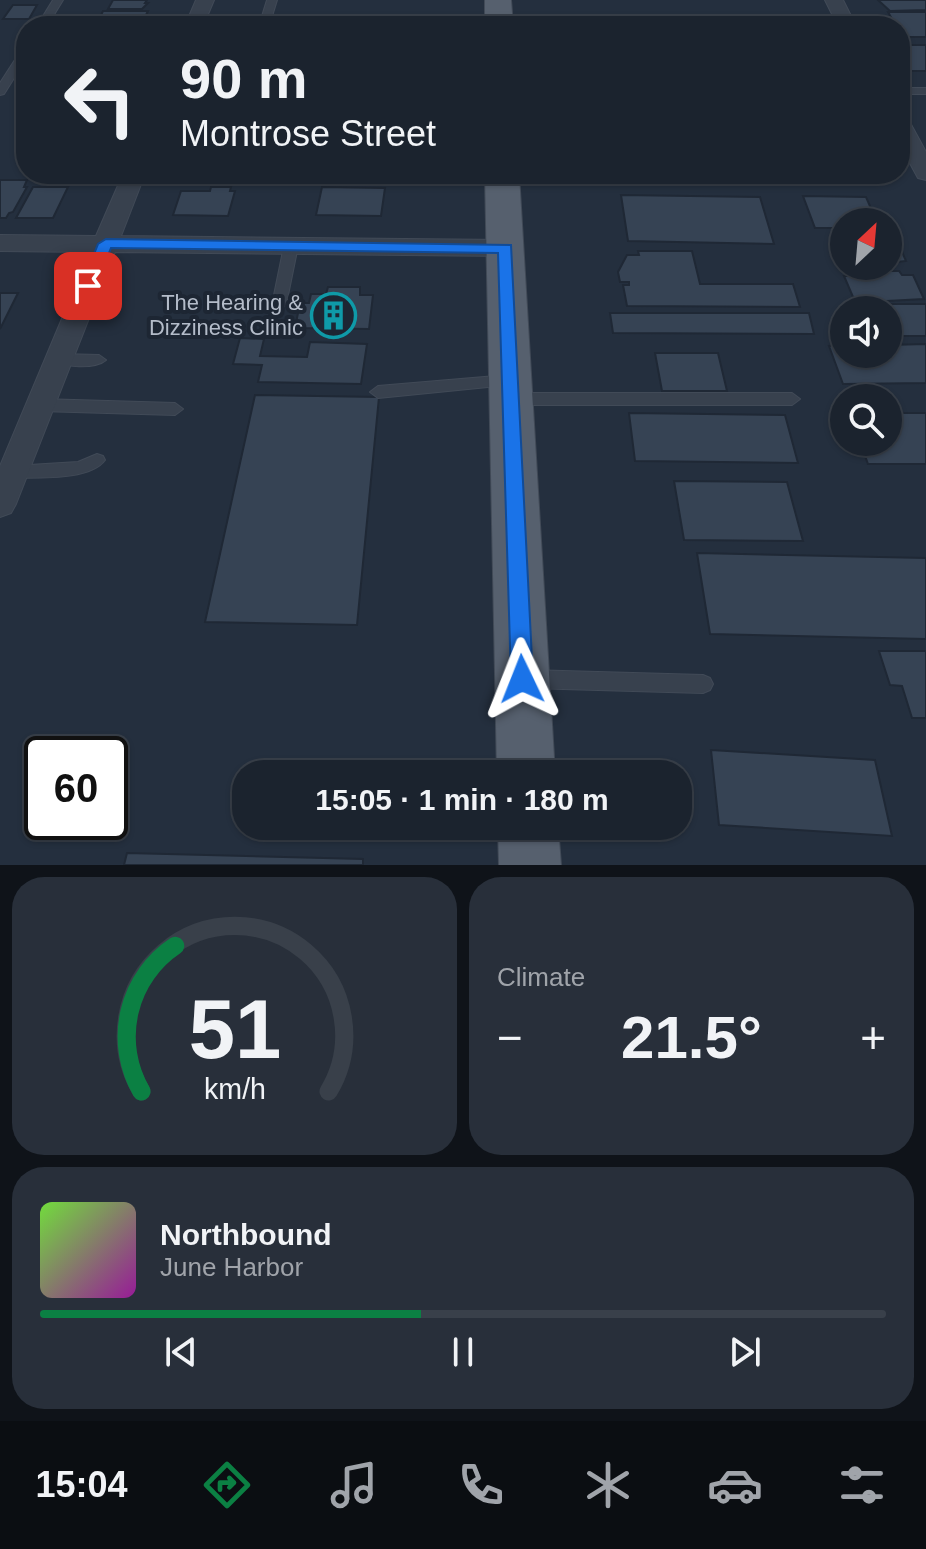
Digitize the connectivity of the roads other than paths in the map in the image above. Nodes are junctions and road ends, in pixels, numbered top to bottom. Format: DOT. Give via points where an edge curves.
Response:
graph roads {
  1 [pos="16,67"];
  2 [pos="0,92"];
  3 [pos="910,143"];
  4 [pos="926,173"];
  5 [pos="130,184"];
  6 [pos="502,184"];
  7 [pos="0,243"];
  8 [pos="106,244"];
  9 [pos="291,246"];
  10 [pos="505,248"];
  11 [pos="279,305"];
  12 [pos="59,359"];
  13 [pos="99,360"];
  14 [pos="511,389"];
  15 [pos="378,392"];
  16 [pos="792,399"];
  17 [pos="40,405"];
  18 [pos="175,409"];
  19 [pos="97,460"];
  20 [pos="13,472"];
  21 [pos="0,504"];
  22 [pos="522,679"];
  23 [pos="703,684"];
  24 [pos="525,760"];
  25 [pos="529,840"];
  26 [pos="530,865"];
  1 -- 2 [label="lane"];
  3 -- 4 [label="street"];
  5 -- 8 [label="street"];
  6 -- 10 [label="main road"];
  7 -- 8 [label="street"];
  8 -- 9 [label="street"];
  8 -- 12 [label="street"];
  9 -- 10 [label="street"];
  9 -- 11 [label="lane"];
  10 -- 14 [label="main road"];
  12 -- 13 [label="lane"];
  12 -- 17 [label="street"];
  14 -- 15 [label="lane"];
  14 -- 16 [label="lane"];
  14 -- 22 [label="main road"];
  17 -- 18 [label="lane"];
  17 -- 20 [label="street"];
  19 -- 20 [label="lane" via="80,468"];
  20 -- 21 [label="street"];
  22 -- 23 [label="lane"];
  22 -- 24 [label="main road"];
  25 -- 26 [label="main road"];
}
